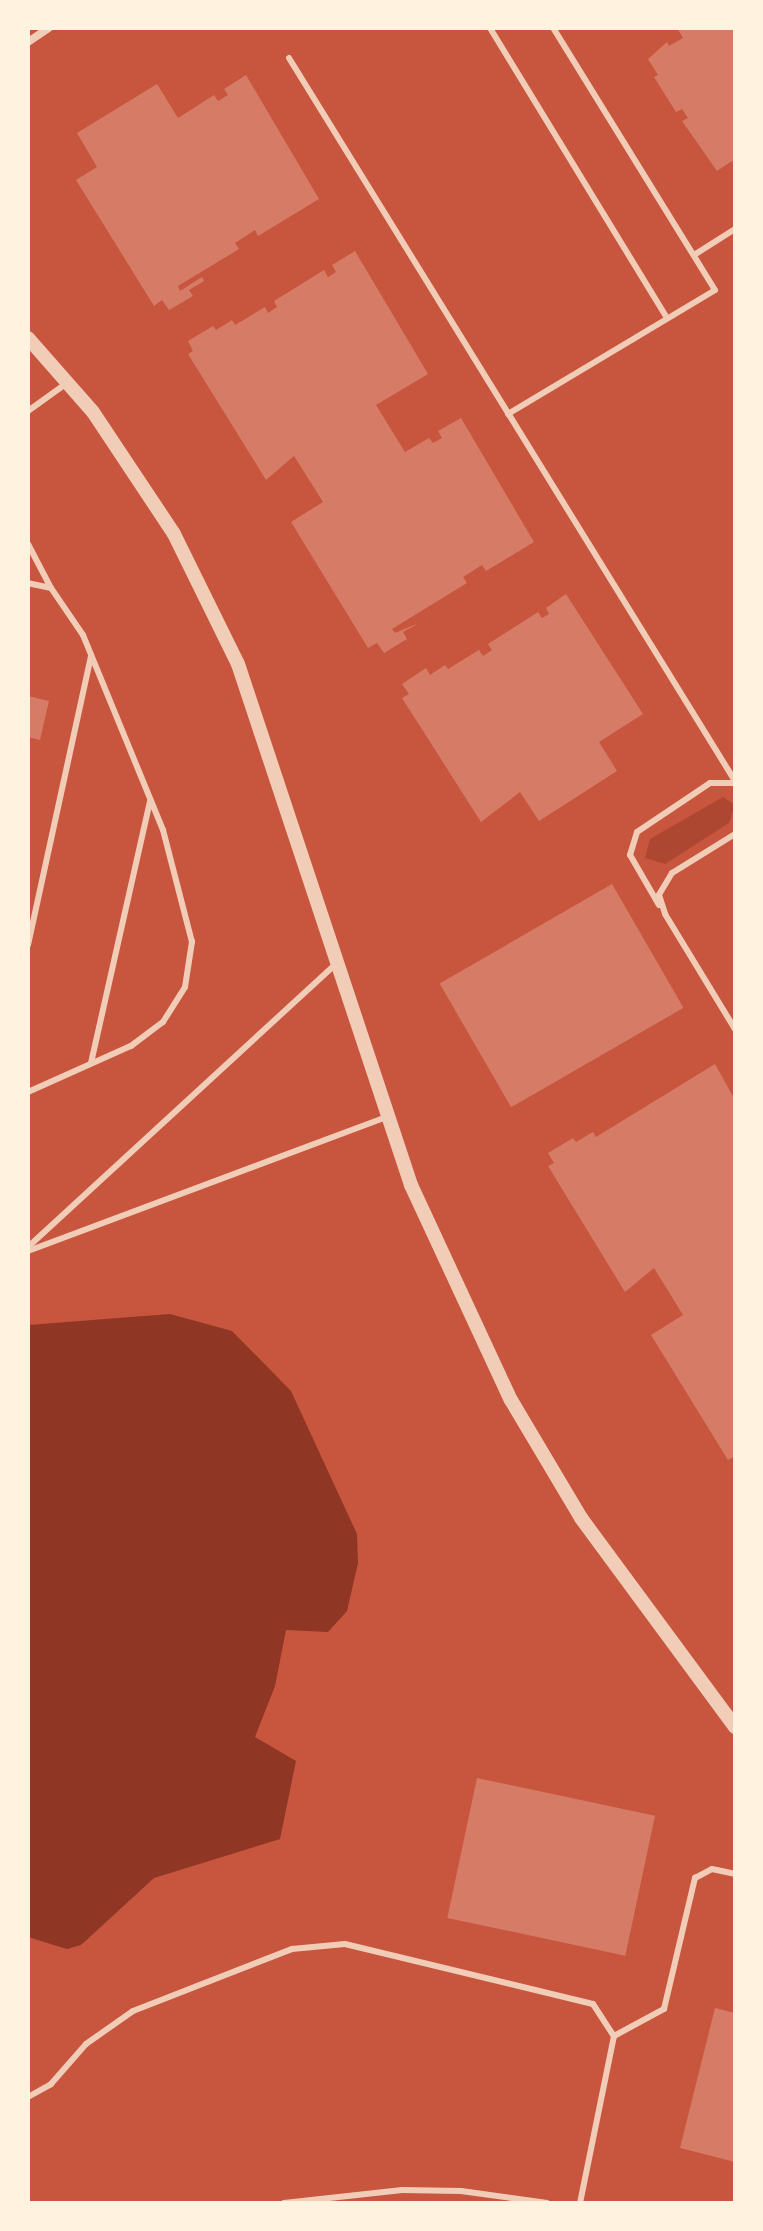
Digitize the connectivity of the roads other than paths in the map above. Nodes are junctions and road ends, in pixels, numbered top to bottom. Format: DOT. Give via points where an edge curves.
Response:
graph roads {
  1 [pos="49,28"];
  2 [pos="490,28"];
  3 [pos="553,28"];
  4 [pos="28,42"];
  5 [pos="289,58"];
  6 [pos="735,229"];
  7 [pos="694,255"];
  8 [pos="667,318"];
  9 [pos="28,338"];
  10 [pos="67,383"];
  11 [pos="28,411"];
  12 [pos="508,414"];
  13 [pos="28,544"];
  14 [pos="28,583"];
  15 [pos="51,588"];
  16 [pos="91,654"];
  17 [pos="735,782"];
  18 [pos="151,801"];
  19 [pos="735,834"];
  20 [pos="665,914"];
  21 [pos="28,945"];
  22 [pos="337,963"];
  23 [pos="735,1029"];
  24 [pos="91,1063"];
  25 [pos="28,1092"];
  26 [pos="386,1117"];
  27 [pos="28,1249"];
  28 [pos="735,1727"];
  29 [pos="735,1874"];
  30 [pos="614,2036"];
  31 [pos="28,2097"];
  32 [pos="284,2203"];
  33 [pos="547,2203"];
  34 [pos="580,2203"];
  1 -- 4 [label="street"];
  2 -- 8 [label="lane"];
  3 -- 7 [label="lane"];
  5 -- 12 [label="lane"];
  6 -- 7 [label="lane"];
  7 -- 8 [label="lane" via="715,290"];
  8 -- 12 [label="lane"];
  9 -- 10 [label="street"];
  10 -- 11 [label="lane"];
  10 -- 22 [label="street" via="93,412 174,534 238,664"];
  12 -- 17 [label="lane"];
  13 -- 15 [label="lane"];
  14 -- 15 [label="lane"];
  15 -- 16 [label="lane"];
  16 -- 18 [label="lane"];
  16 -- 21 [label="lane"];
  17 -- 20 [label="lane" via="710,783 637,832 630,855"];
  18 -- 24 [label="lane"];
  18 -- 24 [label="lane" via="183,893 191,965 185,987 163,1022 131,1046"];
  19 -- 20 [label="lane" via="666,878 659,895"];
  20 -- 23 [label="lane"];
  22 -- 26 [label="street"];
  22 -- 27 [label="lane"];
  24 -- 25 [label="lane"];
  26 -- 27 [label="lane"];
  26 -- 28 [label="street" via="411,1185 511,1400 581,1518"];
  29 -- 30 [label="lane" via="712,1869 695,1878 664,2009"];
  30 -- 31 [label="lane" via="593,2004 345,1944 311,1944 133,2011 86,2044 51,2084"];
  30 -- 34 [label="lane"];
  32 -- 33 [label="lane" via="402,2190 461,2191"];
}
